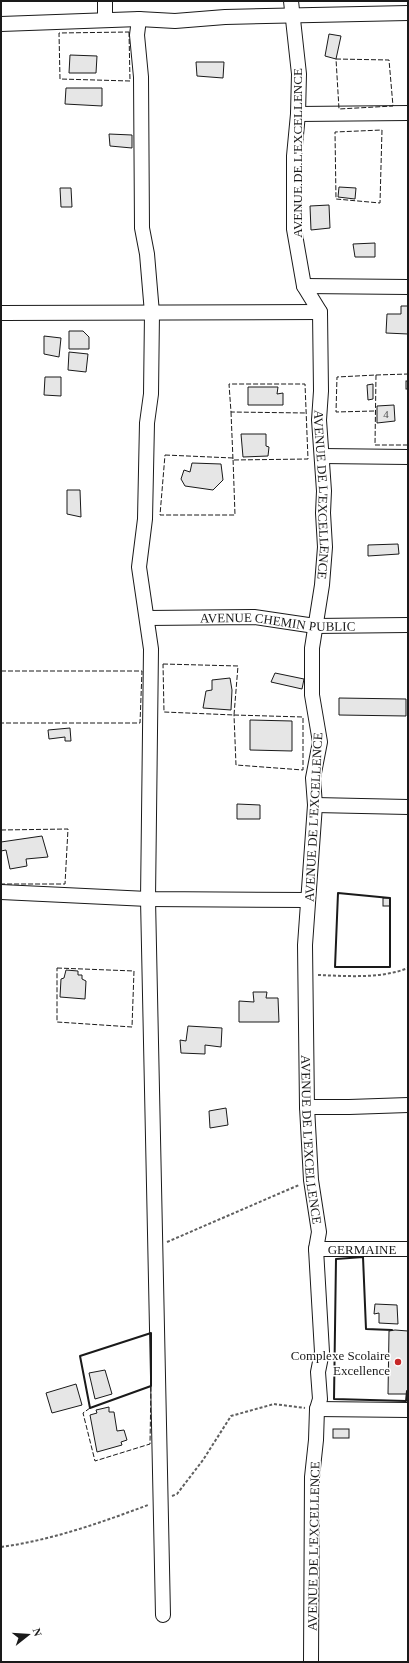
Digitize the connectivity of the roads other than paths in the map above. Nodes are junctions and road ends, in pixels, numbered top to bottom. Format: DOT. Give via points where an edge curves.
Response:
graph roads {
  1 [pos="105,1"];
  2 [pos="291,8"];
  3 [pos="408,13"];
  4 [pos="139,19"];
  5 [pos="105,20"];
  6 [pos="1,24"];
  7 [pos="408,113"];
  8 [pos="298,114"];
  9 [pos="304,286"];
  10 [pos="408,287"];
  11 [pos="320,312"];
  12 [pos="1,313"];
  13 [pos="152,313"];
  14 [pos="322,456"];
  15 [pos="408,457"];
  16 [pos="148,618"];
  17 [pos="408,625"];
  18 [pos="315,626"];
  19 [pos="315,805"];
  20 [pos="408,807"];
  21 [pos="1,892"];
  22 [pos="148,899"];
  23 [pos="308,900"];
  24 [pos="408,1105"];
  25 [pos="307,1106"];
  26 [pos="316,1249"];
  27 [pos="408,1249"];
  28 [pos="317,1409"];
  29 [pos="408,1410"];
  30 [pos="163,1615"];
  31 [pos="311,1662"];
  1 -- 5 [label="street"];
  2 -- 3 [label="street"];
  2 -- 4 [label="street" via="175,21"];
  2 -- 8 [label="street, AVENUE DE L'EXCELLENCE" via="299,74"];
  4 -- 5 [label="street"];
  4 -- 13 [label="street" via="137,35 141,77 142,228"];
  5 -- 6 [label="street"];
  7 -- 8 [label="street"];
  8 -- 9 [label="street, AVENUE DE L'EXCELLENCE" via="294,156 294,229"];
  9 -- 10 [label="street"];
  9 -- 11 [label="street, AVENUE DE L'EXCELLENCE"];
  11 -- 13 [label="street"];
  11 -- 14 [label="street, AVENUE DE L'EXCELLENCE" via="319,420"];
  12 -- 13 [label="street"];
  13 -- 16 [label="street" via="145,519 139,567"];
  14 -- 15 [label="street"];
  14 -- 18 [label="street, AVENUE DE L'EXCELLENCE" via="325,547"];
  16 -- 18 [label="street, AVENUE CHEMIN PUBLIC" via="254,617"];
  16 -- 22 [label="street" via="151,674"];
  17 -- 18 [label="street, AVENUE CHEMIN PUBLIC"];
  18 -- 19 [label="street, AVENUE DE L'EXCELLENCE" via="312,648 312,696 320,742 313,778"];
  19 -- 20 [label="street"];
  19 -- 23 [label="street, AVENUE DE L'EXCELLENCE"];
  21 -- 22 [label="street"];
  22 -- 23 [label="street"];
  22 -- 30 [label="street"];
  23 -- 25 [label="street, AVENUE DE L'EXCELLENCE" via="305,974"];
  24 -- 25 [label="street"];
  25 -- 26 [label="street, AVENUE DE L'EXCELLENCE" via="311,1180 319,1232"];
  26 -- 27 [label="street, GERMAINE"];
  26 -- 28 [label="street, AVENUE DE L'EXCELLENCE" via="322,1352 318,1372 320,1399"];
  28 -- 29 [label="street"];
  28 -- 31 [label="street, AVENUE DE L'EXCELLENCE" via="312,1477"];
}
